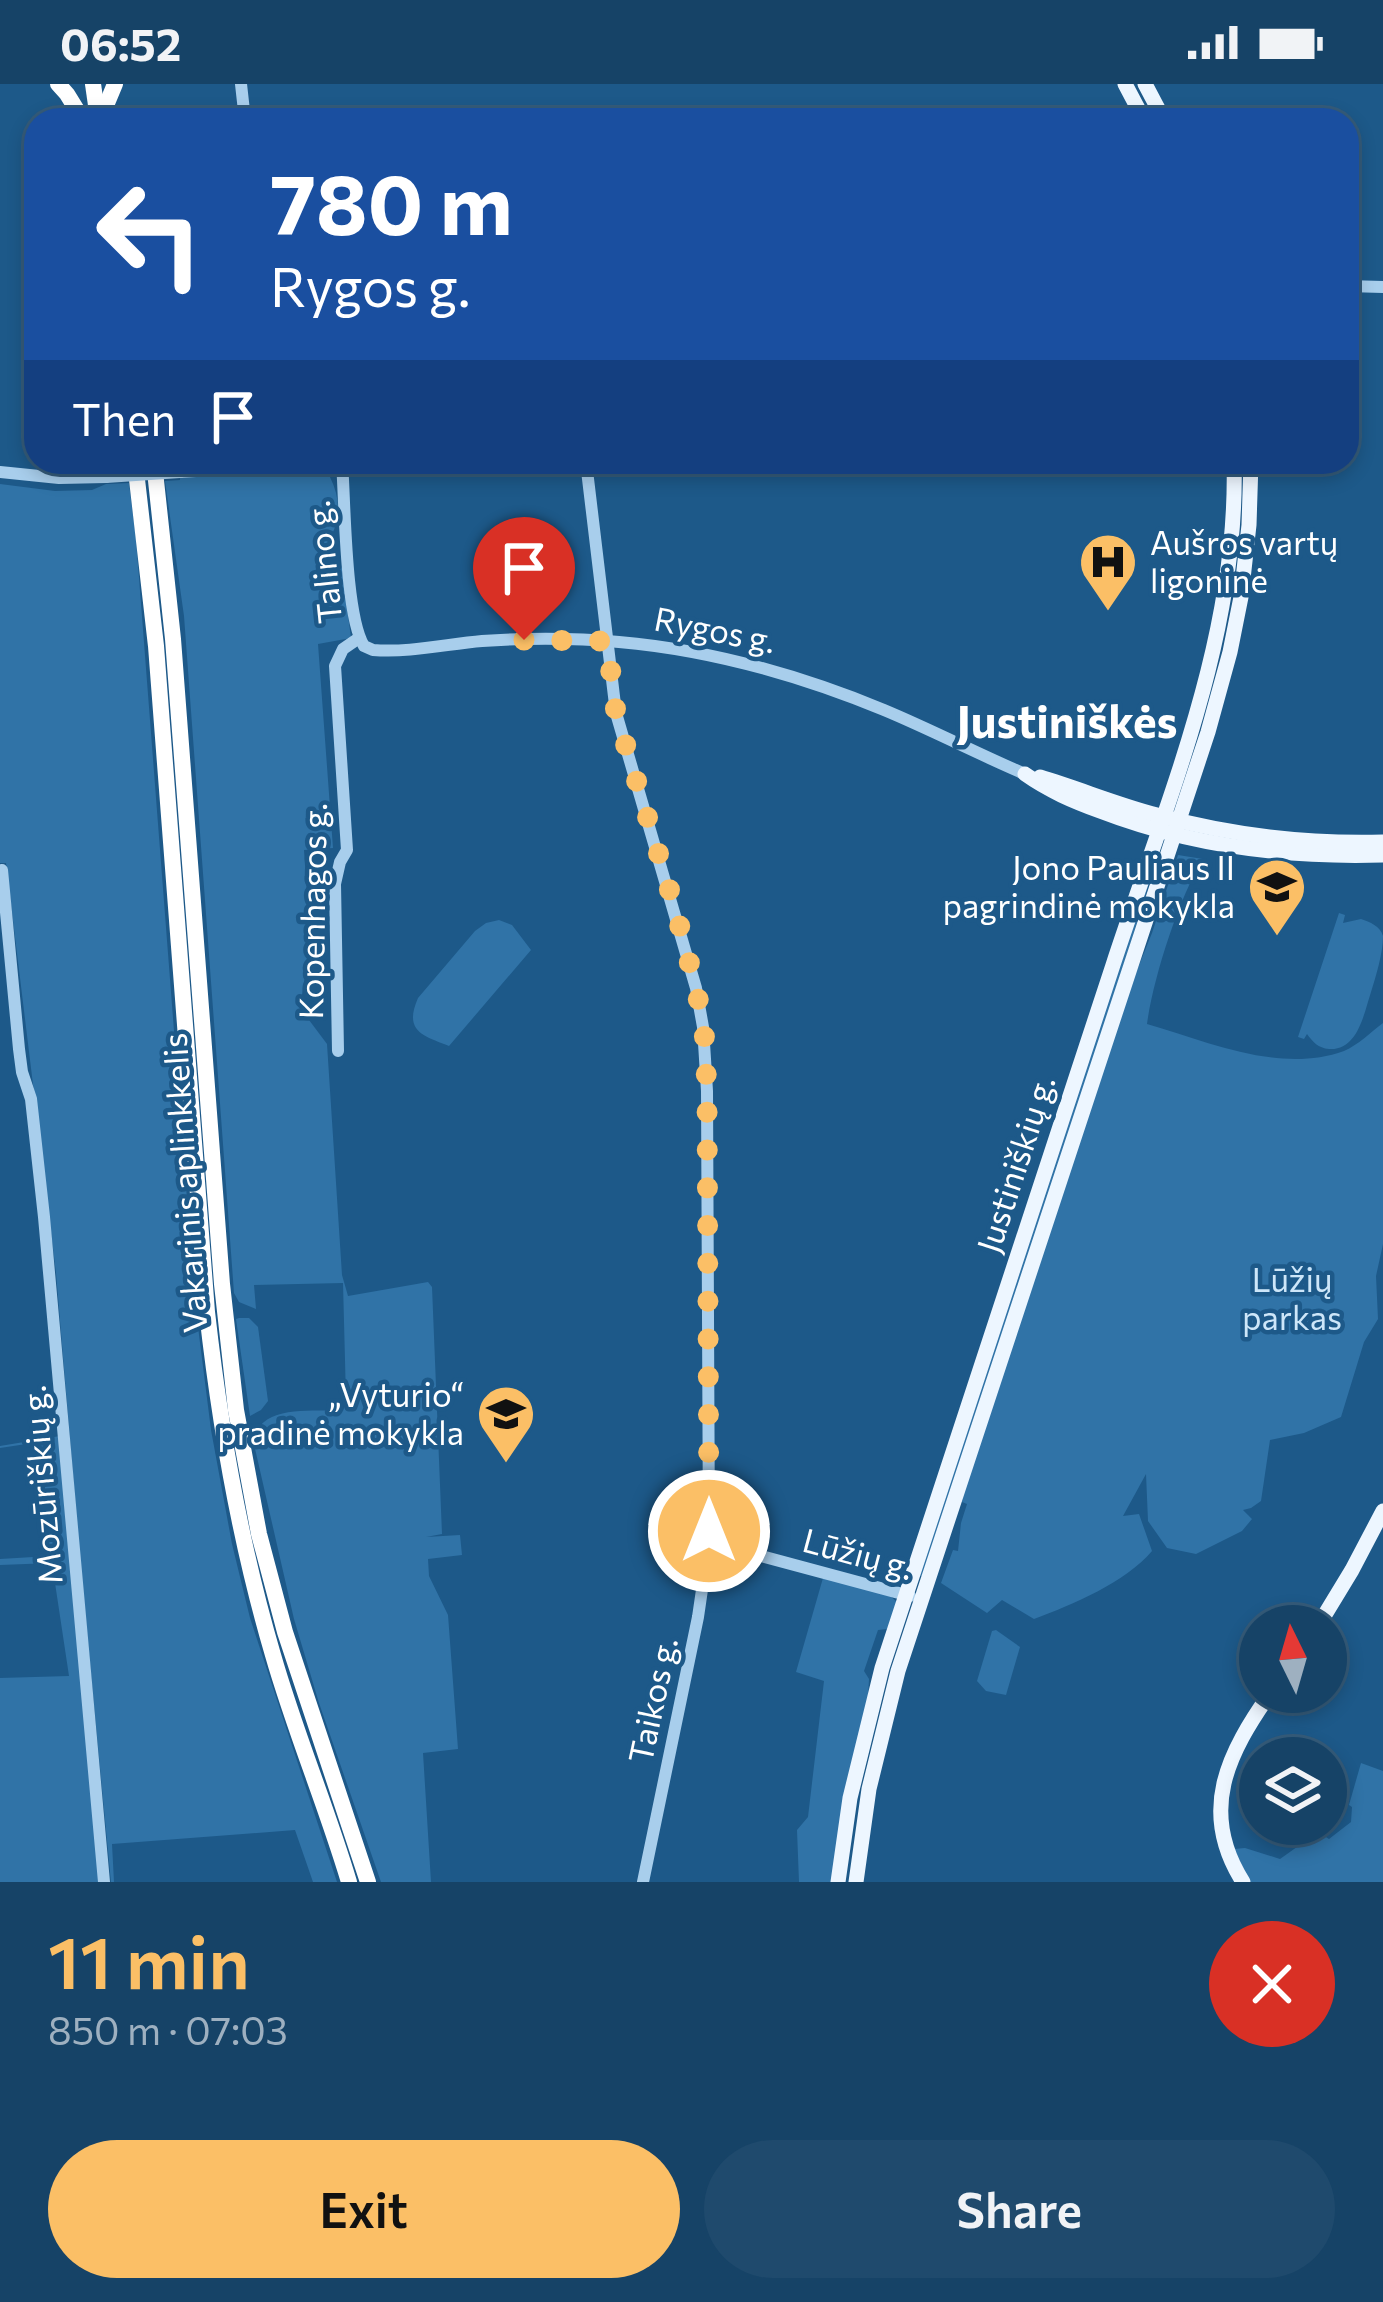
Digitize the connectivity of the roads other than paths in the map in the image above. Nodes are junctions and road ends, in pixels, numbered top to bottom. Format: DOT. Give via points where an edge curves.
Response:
graph roads {
  1 [pos="58,84"];
  2 [pos="76,108"];
  3 [pos="0,472"];
  4 [pos="136,474"];
  5 [pos="143,474"];
  6 [pos="155,474"];
  7 [pos="343,474"];
  8 [pos="587,474"];
  9 [pos="1234,474"];
  10 [pos="1251,474"];
  11 [pos="359,638"];
  12 [pos="607,641"];
  13 [pos="373,650"];
  14 [pos="1025,774"];
  15 [pos="1168,826"];
  16 [pos="1383,842"];
  17 [pos="1383,855"];
  18 [pos="2,870"];
  19 [pos="2,894"];
  20 [pos="338,1051"];
  21 [pos="1383,1511"];
  22 [pos="709,1542"];
  23 [pos="914,1597"];
  24 [pos="1331,1605"];
  25 [pos="1257,1713"];
  26 [pos="104,1882"];
  27 [pos="349,1882"];
  28 [pos="368,1882"];
  29 [pos="643,1882"];
  30 [pos="838,1882"];
  31 [pos="856,1882"];
  32 [pos="1243,1882"];
  1 -- 2 [label="highway"];
  3 -- 5 [label="street, bridge"];
  4 -- 27 [label="highway, Vakarinis aplinkkelis" via="220,1418 264,1622"];
  6 -- 28 [label="highway, Vakarinis aplinkkelis" via="236,1410 285,1632"];
  7 -- 11 [label="street, Talino g."];
  8 -- 12 [label="street, Taikos g."];
  9 -- 15 [label="main road, Justiniškių g." via="1219,621"];
  10 -- 15 [label="main road, Justiniškių g." via="1236,626 1208,732"];
  11 -- 13 [label="street, Talino g."];
  11 -- 20 [label="street, Kopenhagos g." via="335,669 347,850 334,884"];
  12 -- 13 [label="street, Rygos g."];
  12 -- 14 [label="street, Rygos g." via="802,680"];
  12 -- 22 [label="street, Taikos g." via="616,713 704,1028"];
  14 -- 15 [label="main road, Rygos g." via="1057,794"];
  15 -- 16 [label="main road, Rygos g."];
  15 -- 17 [label="main road, Rygos g." via="1277,853"];
  15 -- 23 [label="main road, Justiniškių g."];
  18 -- 19 [label="street, Mozūriškių g."];
  19 -- 26 [label="street, Mozūriškių g." via="42,1194"];
  21 -- 24 [label="main road"];
  22 -- 23 [label="street, Lūžių g."];
  22 -- 29 [label="street, Taikos g."];
  23 -- 30 [label="main road, Justiniškių g." via="864,1736"];
  23 -- 31 [label="main road, Justiniškių g."];
  25 -- 32 [label="main road" via="1235,1747 1223,1789 1225,1842"];
}
